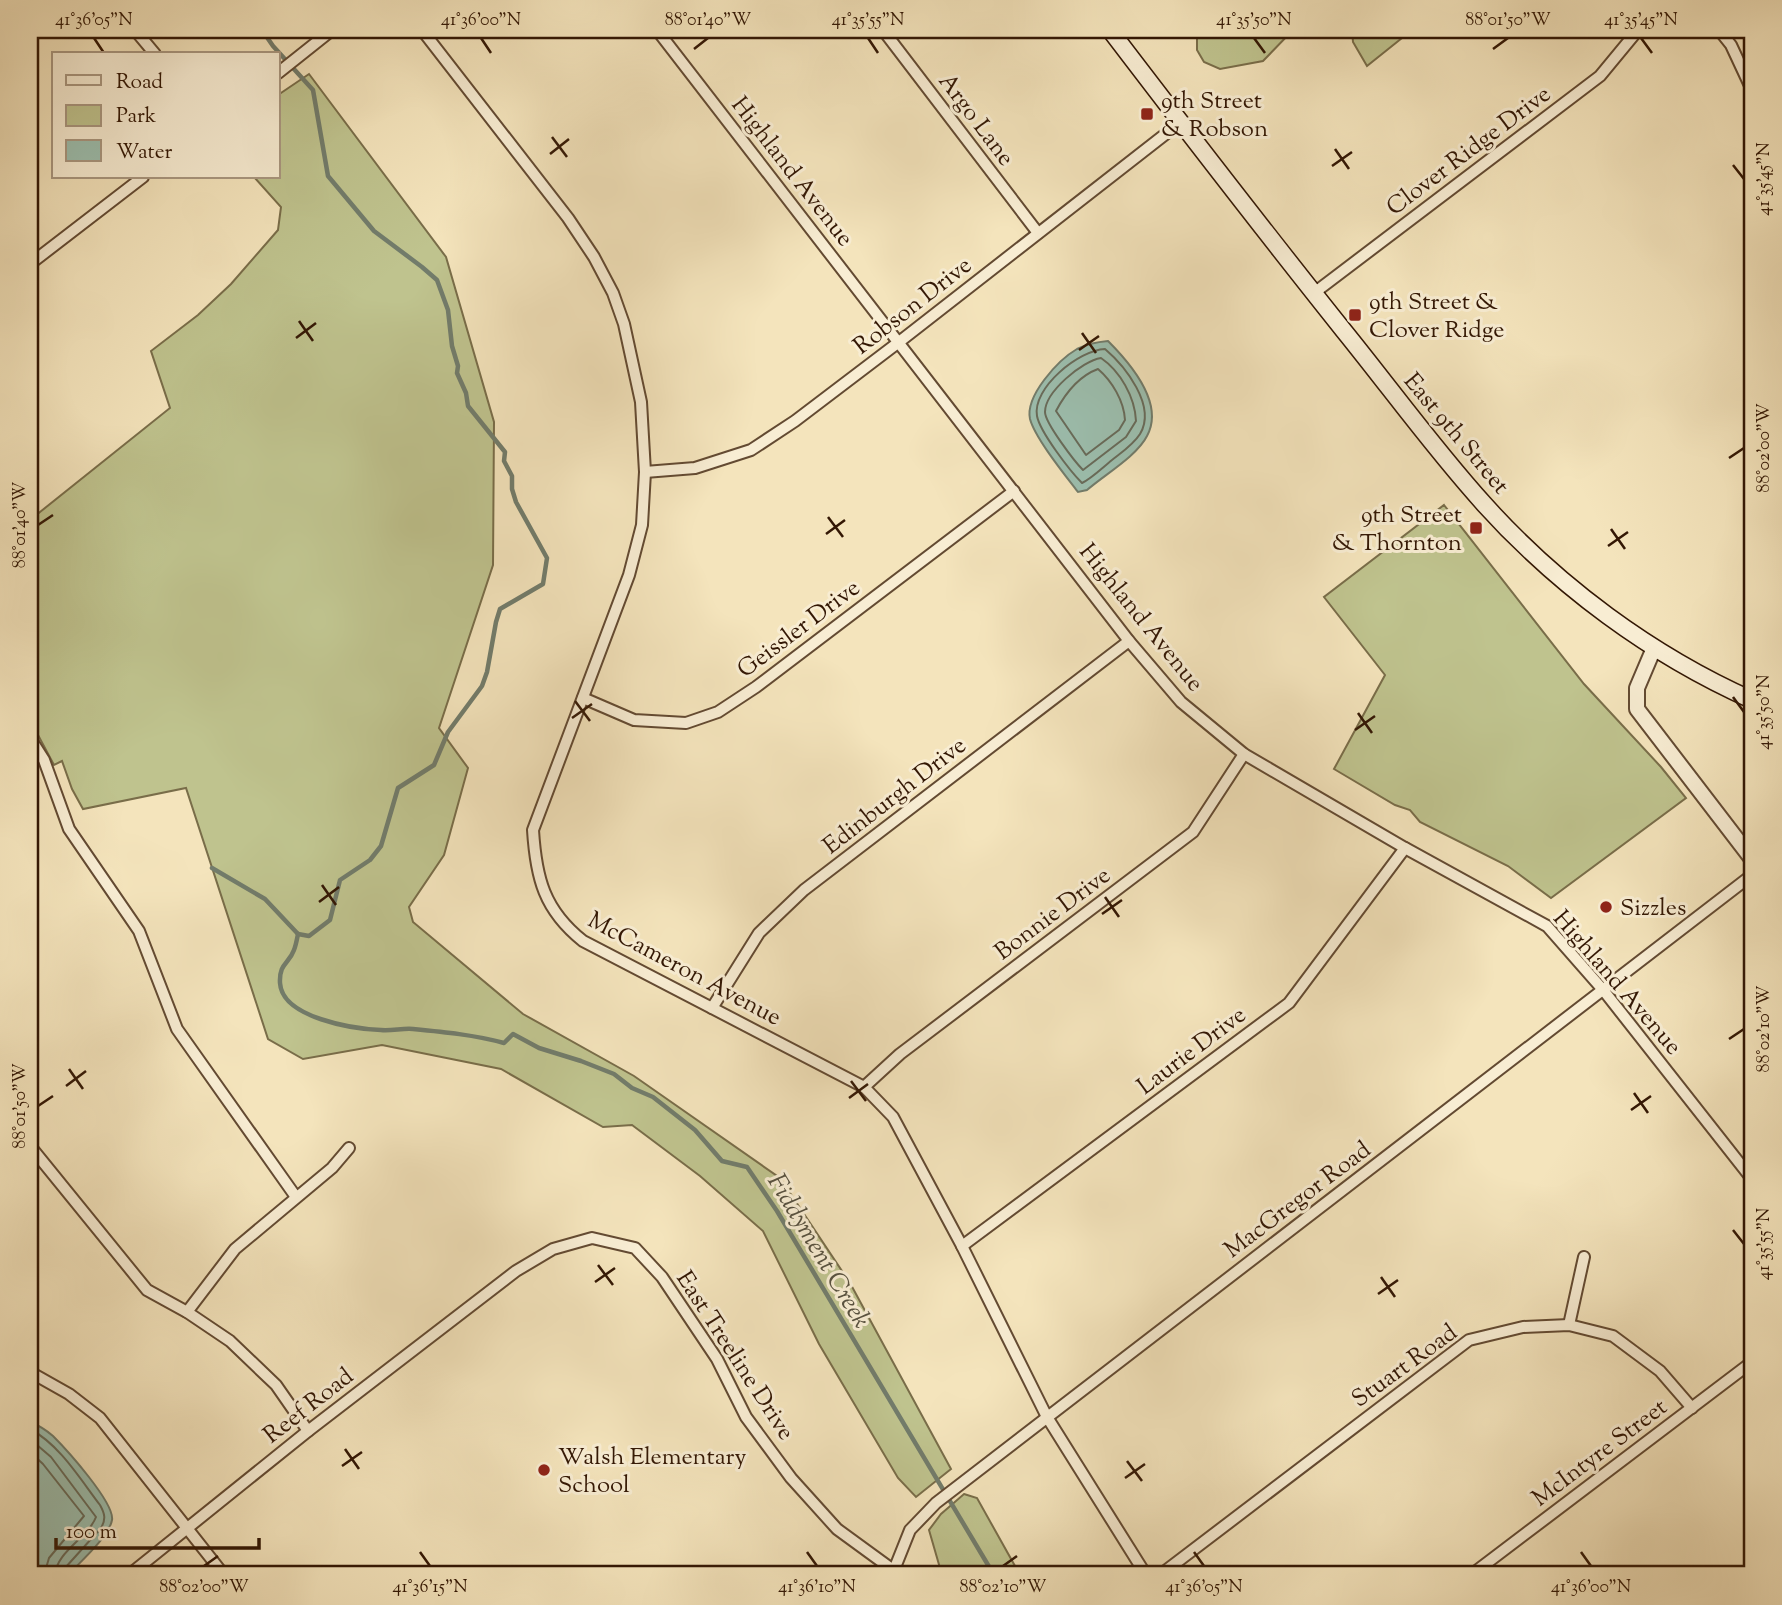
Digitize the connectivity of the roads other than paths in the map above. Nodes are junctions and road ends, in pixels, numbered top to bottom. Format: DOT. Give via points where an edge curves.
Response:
graph roads {
  1 [pos="37,30"];
  2 [pos="135,30"];
  3 [pos="332,30"];
  4 [pos="422,30"];
  5 [pos="657,30"];
  6 [pos="883,30"];
  7 [pos="1110,30"];
  8 [pos="1639,30"];
  9 [pos="1718,30"];
  10 [pos="30,36"];
  11 [pos="153,52"];
  12 [pos="280,71"];
  13 [pos="1752,90"];
  14 [pos="1181,122"];
  15 [pos="142,178"];
  16 [pos="1038,233"];
  17 [pos="30,264"];
  18 [pos="1314,293"];
  19 [pos="899,342"];
  20 [pos="645,472"];
  21 [pos="1014,491"];
  22 [pos="1129,641"];
  23 [pos="1654,648"];
  24 [pos="583,698"];
  25 [pos="1752,700"];
  26 [pos="30,738"];
  27 [pos="1244,754"];
  28 [pos="1405,848"];
  29 [pos="1752,859"];
  30 [pos="1752,875"];
  31 [pos="1604,991"];
  32 [pos="712,1008"];
  33 [pos="864,1087"];
  34 [pos="30,1146"];
  35 [pos="349,1148"];
  36 [pos="1752,1179"];
  37 [pos="296,1197"];
  38 [pos="962,1245"];
  39 [pos="1584,1257"];
  40 [pos="516,1270"];
  41 [pos="187,1312"];
  42 [pos="1569,1325"];
  43 [pos="1752,1362"];
  44 [pos="30,1372"];
  45 [pos="1692,1408"];
  46 [pos="1047,1416"];
  47 [pos="308,1431"];
  48 [pos="187,1529"];
  49 [pos="895,1573"];
  50 [pos="129,1575"];
  51 [pos="224,1575"];
  52 [pos="1146,1575"];
  53 [pos="1160,1575"];
  54 [pos="1471,1575"];
  1 -- 10 [label="street"];
  2 -- 11 [label="street"];
  3 -- 12 [label="street"];
  4 -- 20 [label="street, McCameron Avenue" via="568,218 613,293 641,402"];
  5 -- 19 [label="street, Highland Avenue"];
  6 -- 16 [label="street, Argo Lane"];
  7 -- 14 [label="main road, East 9th Street"];
  8 -- 18 [label="street, Clover Ridge Drive" via="1600,76"];
  9 -- 13 [label="street" via="1731,45"];
  14 -- 16 [label="street, Robson Drive"];
  14 -- 18 [label="main road, East 9th Street"];
  15 -- 17 [label="street"];
  16 -- 19 [label="street, Robson Drive"];
  18 -- 23 [label="main road, East 9th Street" via="1486,506 1581,595"];
  19 -- 20 [label="street, Robson Drive" via="751,450 695,468"];
  19 -- 21 [label="street, Highland Avenue"];
  20 -- 24 [label="street, McCameron Avenue" via="642,525 629,575"];
  21 -- 22 [label="street, Highland Avenue"];
  21 -- 24 [label="street, Geissler Drive" via="718,712 686,723 634,720"];
  22 -- 27 [label="street, Highland Avenue" via="1181,702"];
  22 -- 32 [label="street, Edinburgh Drive" via="804,890 759,933"];
  23 -- 25 [label="main road, East 9th Street"];
  23 -- 29 [label="street" via="1637,688 1637,709"];
  24 -- 32 [label="street, McCameron Avenue" via="533,830 542,888 555,913 583,942"];
  26 -- 37 [label="street" via="44,760 69,829 139,930 177,1029"];
  27 -- 28 [label="street, Highland Avenue"];
  27 -- 33 [label="street, Bonnie Drive" via="1193,832 900,1054"];
  28 -- 31 [label="street, Highland Avenue" via="1548,926"];
  28 -- 38 [label="street, Laurie Drive" via="1289,1003"];
  30 -- 31 [label="street, MacGregor Road"];
  31 -- 36 [label="street, Highland Avenue"];
  31 -- 46 [label="street, MacGregor Road"];
  32 -- 33 [label="street, McCameron Avenue"];
  33 -- 38 [label="street, McCameron Avenue" via="893,1117"];
  34 -- 41 [label="street" via="147,1290"];
  35 -- 37 [label="street"];
  37 -- 41 [label="street" via="235,1249"];
  38 -- 46 [label="street, McCameron Avenue"];
  39 -- 42 [label="street"];
  40 -- 47 [label="street, Reef Road"];
  40 -- 49 [label="street, East Treeline Drive" via="553,1248 592,1238 635,1248 662,1277 717,1359 746,1417 791,1478 837,1529"];
  41 -- 47 [label="street" via="230,1341 276,1385"];
  42 -- 45 [label="street, Stuart Road" via="1613,1336 1660,1371"];
  42 -- 53 [label="street, Stuart Road" via="1523,1327 1469,1340"];
  43 -- 45 [label="street, McIntyre Street"];
  44 -- 48 [label="street" via="100,1418"];
  45 -- 54 [label="street, McIntyre Street"];
  46 -- 49 [label="street, MacGregor Road" via="936,1503 910,1530"];
  46 -- 52 [label="street, McCameron Avenue"];
  47 -- 48 [label="street, Reef Road"];
  48 -- 50 [label="street, Reef Road"];
  48 -- 51 [label="street"];
}
